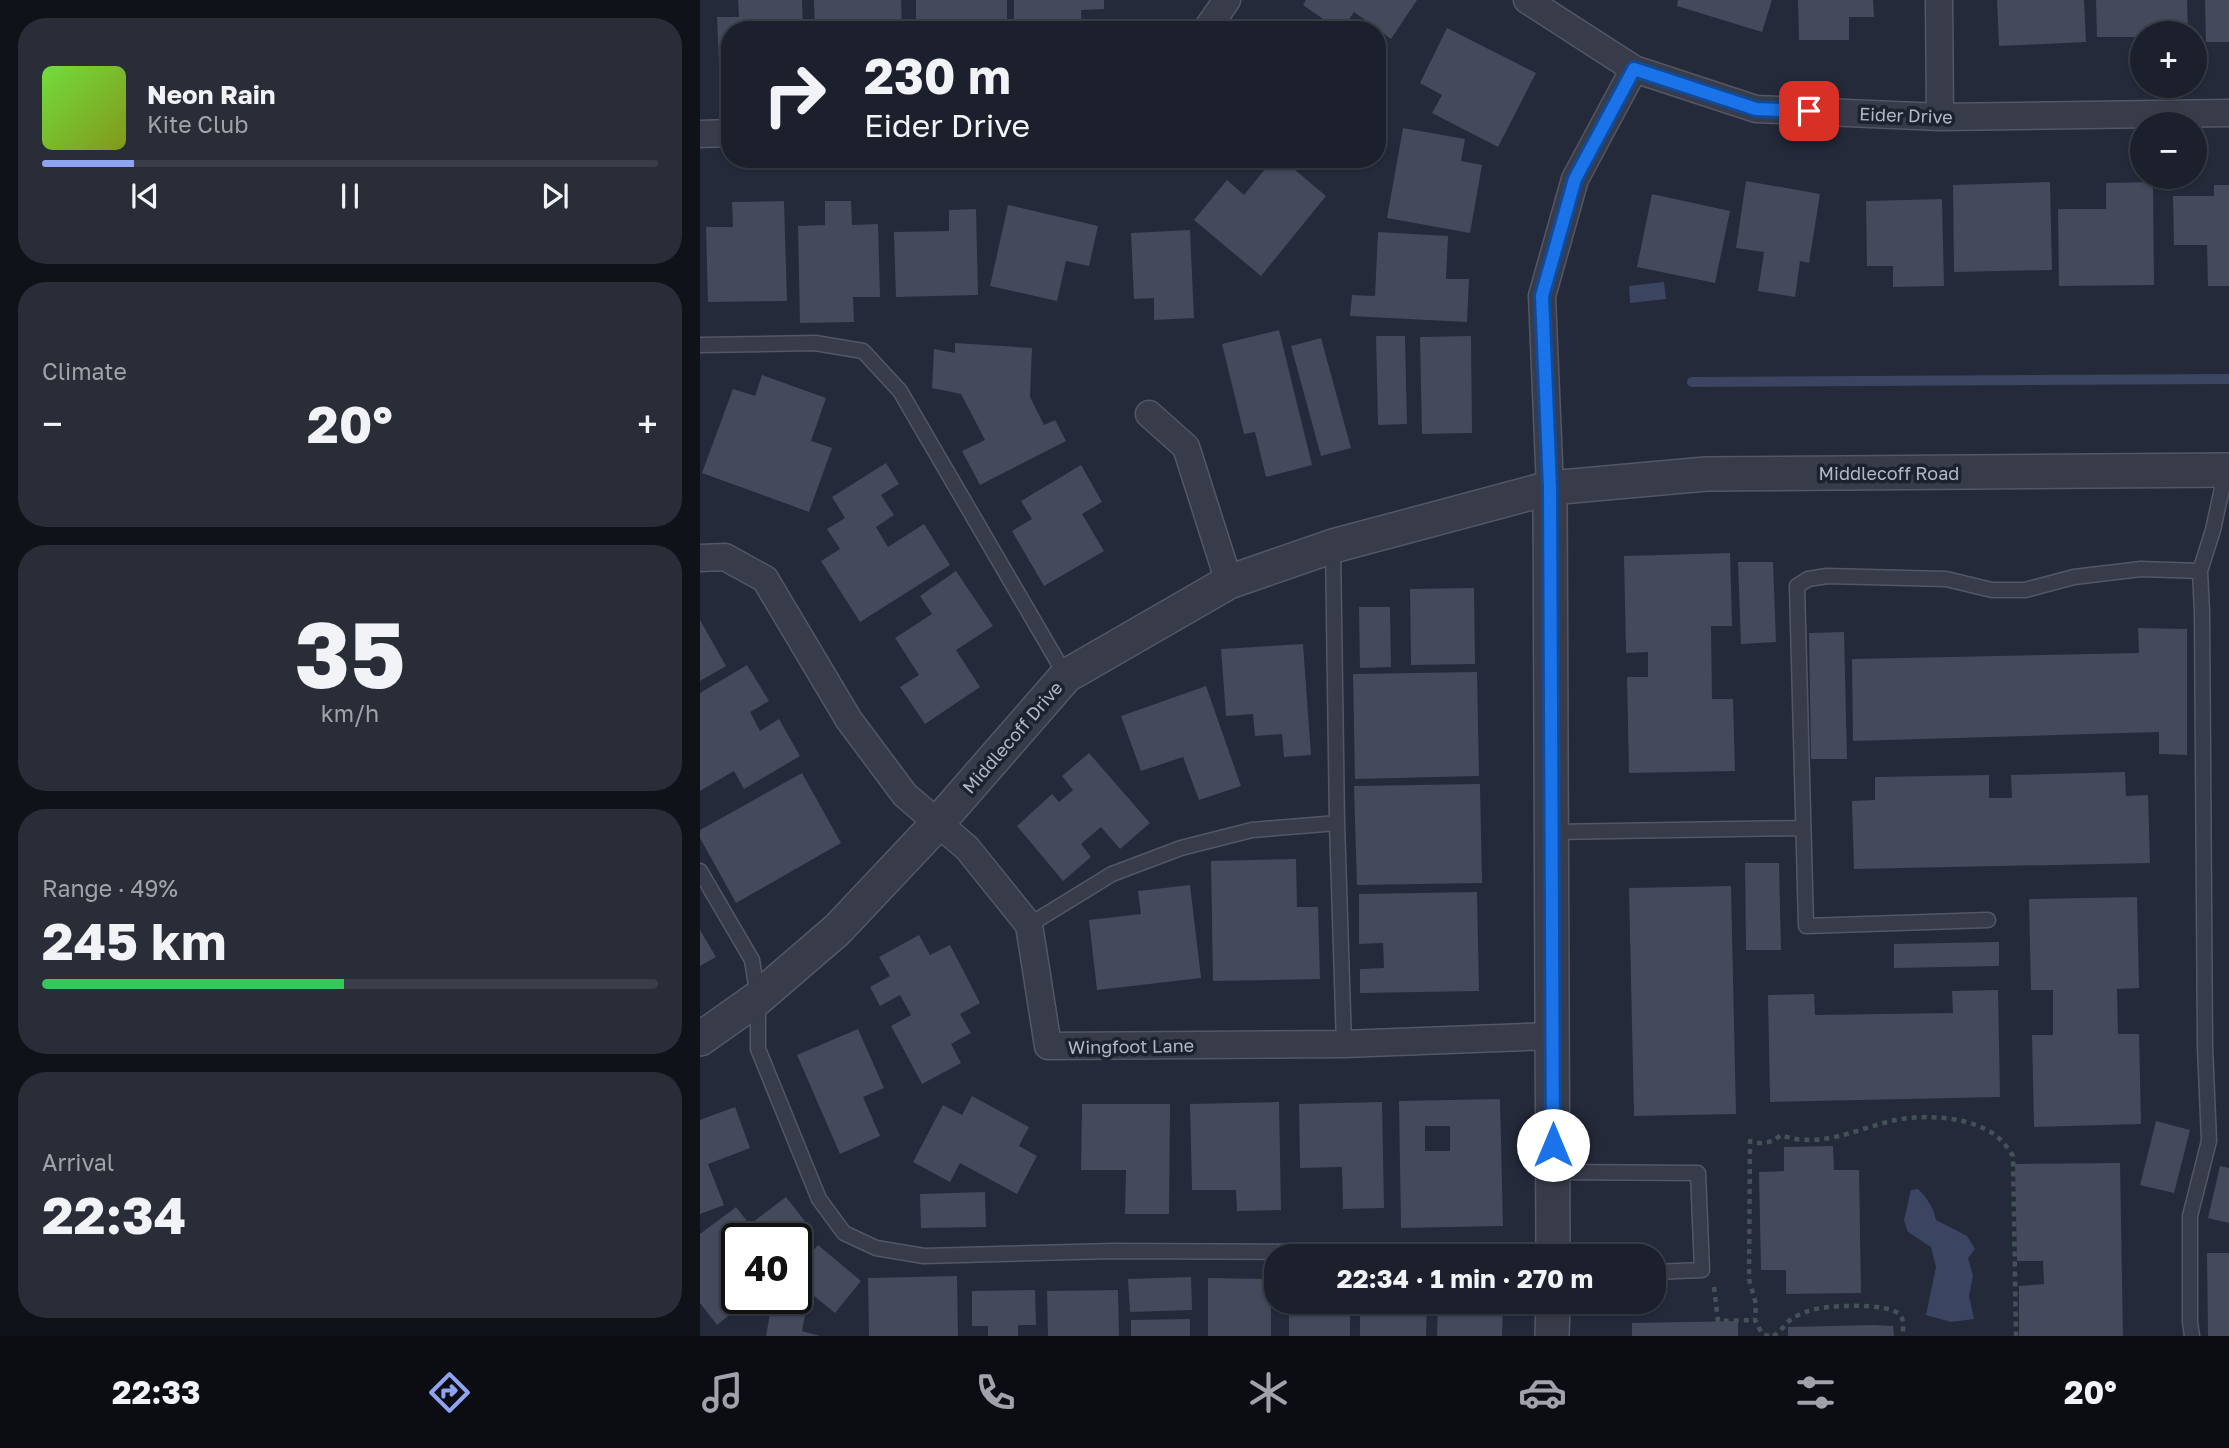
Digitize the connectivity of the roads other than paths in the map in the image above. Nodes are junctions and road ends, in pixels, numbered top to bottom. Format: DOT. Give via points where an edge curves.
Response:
graph roads {
  1 [pos="1227,0"];
  2 [pos="1527,0"];
  3 [pos="1939,0"];
  4 [pos="1212,21"];
  5 [pos="1634,69"];
  6 [pos="2229,113"];
  7 [pos="1940,117"];
  8 [pos="700,134"];
  9 [pos="721,134"];
  10 [pos="700,345"];
  11 [pos="1149,414"];
  12 [pos="2227,470"];
  13 [pos="1550,488"];
  14 [pos="1333,546"];
  15 [pos="700,558"];
  16 [pos="2200,571"];
  17 [pos="1229,582"];
  18 [pos="1066,676"];
  19 [pos="1337,823"];
  20 [pos="937,824"];
  21 [pos="1803,828"];
  22 [pos="1552,832"];
  23 [pos="700,871"];
  24 [pos="1988,920"];
  25 [pos="1030,925"];
  26 [pos="758,998"];
  27 [pos="1553,1036"];
  28 [pos="700,1039"];
  29 [pos="1344,1044"];
  30 [pos="1553,1172"];
  31 [pos="1553,1244"];
  32 [pos="1264,1252"];
  33 [pos="1666,1272"];
  34 [pos="1552,1314"];
  35 [pos="1552,1336"];
  36 [pos="2192,1336"];
  1 -- 4 [label="street"];
  2 -- 5 [label="street, Eider Drive"];
  3 -- 7 [label="street"];
  5 -- 7 [label="street, Eider Drive" via="1756,109"];
  5 -- 13 [label="street" via="1575,179 1542,296"];
  6 -- 7 [label="street, Eider Drive"];
  8 -- 9 [label="street"];
  10 -- 18 [label="lane" via="815,343 863,351 900,391"];
  11 -- 17 [label="street" via="1186,447"];
  12 -- 13 [label="street, Middlecoff Road" via="1706,474"];
  12 -- 16 [label="lane"];
  13 -- 14 [label="street, Middlecoff Drive"];
  13 -- 22 [label="street"];
  14 -- 17 [label="street, Middlecoff Drive"];
  14 -- 19 [label="lane"];
  15 -- 20 [label="street" via="725,557 765,579 849,720 905,795"];
  16 -- 21 [label="lane" via="2141,569 2074,577 2025,590 1992,590 1946,579 1827,576 1797,586"];
  16 -- 36 [label="lane" via="2210,1141 2190,1216"];
  17 -- 18 [label="street, Middlecoff Drive"];
  18 -- 20 [label="street, Middlecoff Drive"];
  19 -- 25 [label="lane" via="1252,830 1181,848 1112,874"];
  19 -- 29 [label="lane"];
  20 -- 25 [label="street" via="967,848"];
  20 -- 26 [label="street, Middlecoff Drive" via="837,930"];
  21 -- 22 [label="lane"];
  21 -- 24 [label="lane" via="1806,926"];
  22 -- 27 [label="street"];
  23 -- 26 [label="lane" via="751,960"];
  25 -- 29 [label="street, Wingfoot Lane" via="1048,1046"];
  26 -- 28 [label="street, Middlecoff Drive"];
  26 -- 32 [label="lane" via="758,1049 819,1199 844,1233 876,1248 923,1256"];
  27 -- 29 [label="street, Wingfoot Lane"];
  27 -- 30 [label="street"];
  30 -- 31 [label="street"];
  30 -- 33 [label="lane" via="1698,1173 1702,1270"];
  34 -- 35 [label="street"];
}
